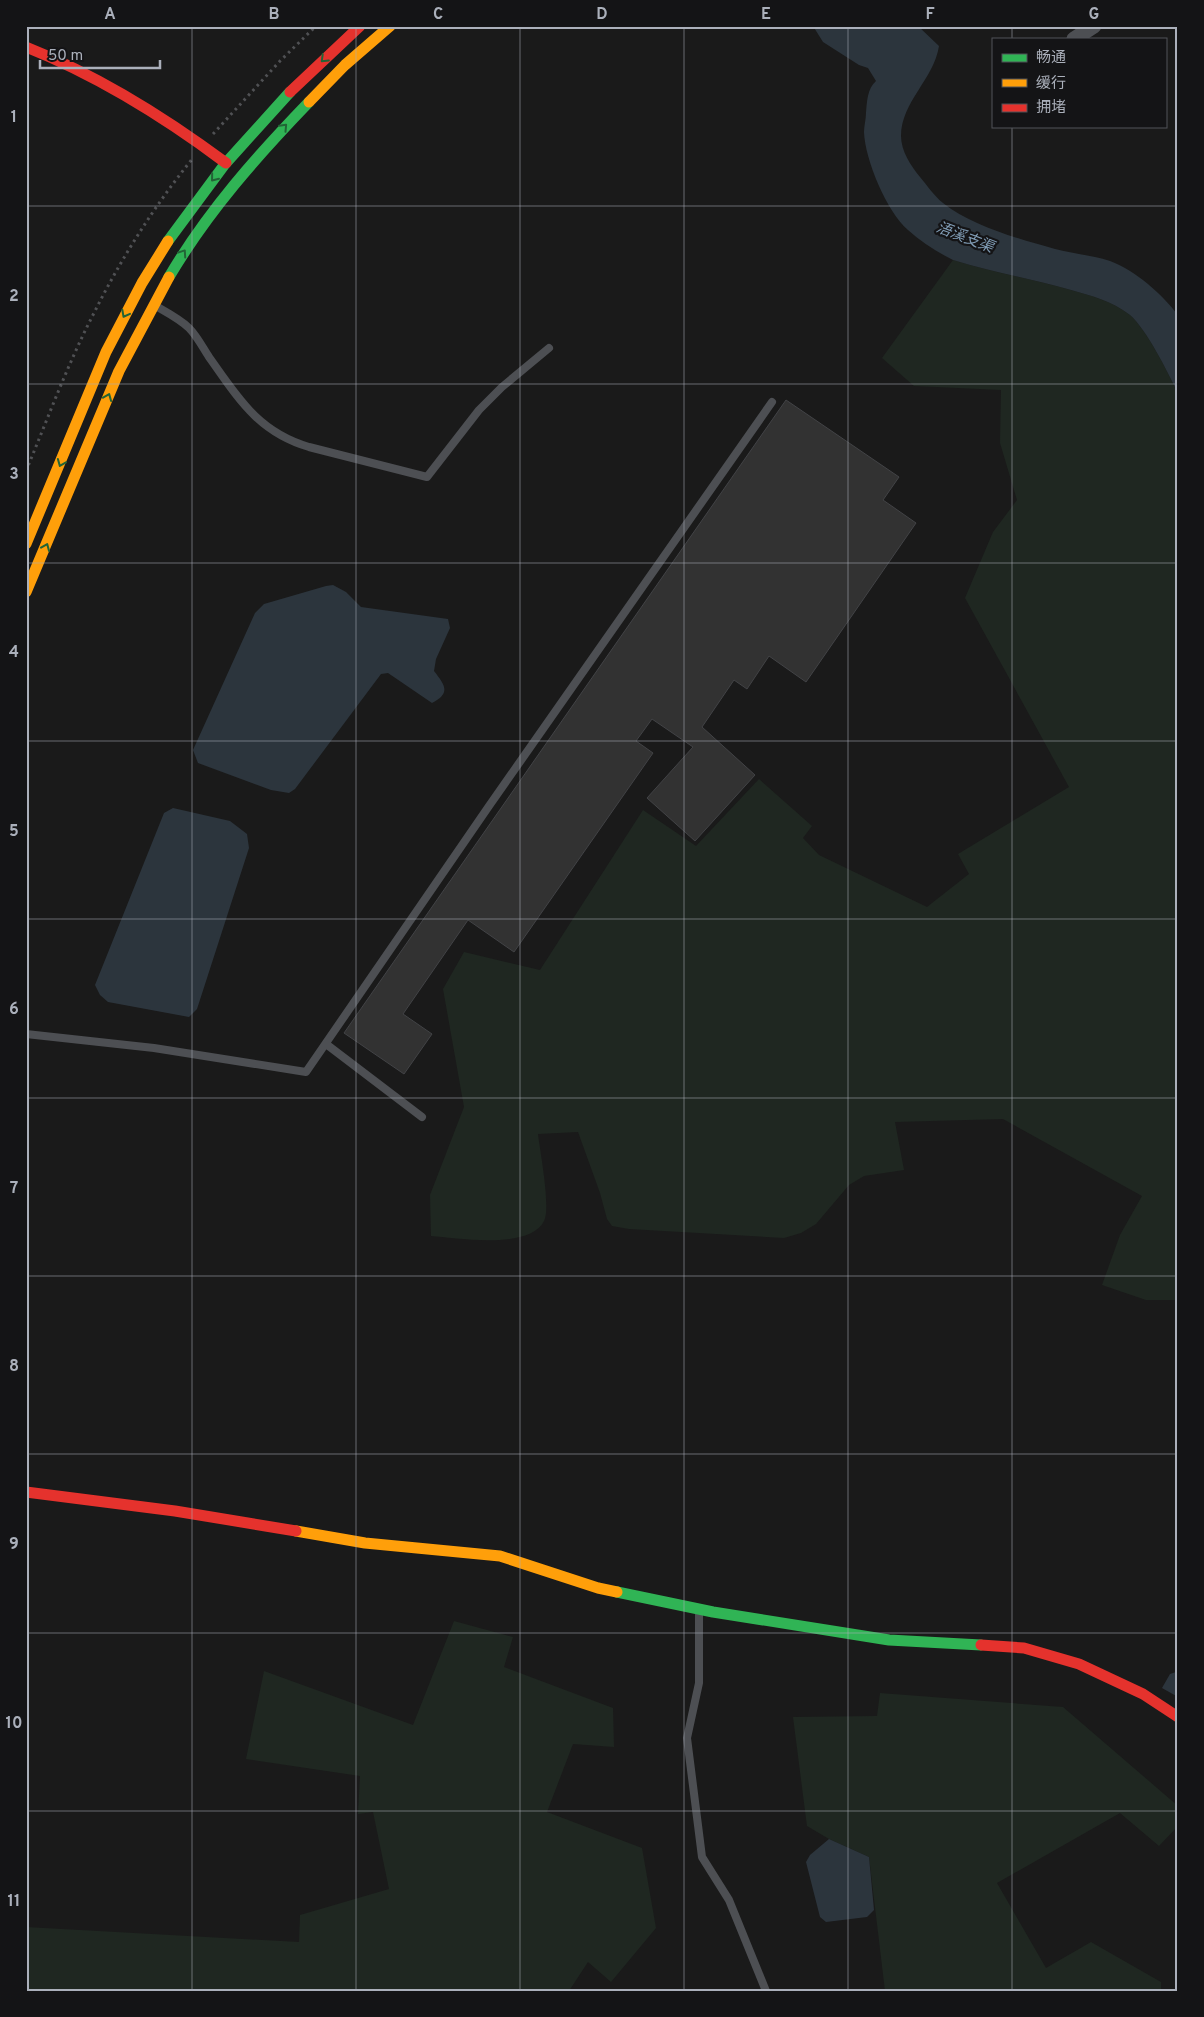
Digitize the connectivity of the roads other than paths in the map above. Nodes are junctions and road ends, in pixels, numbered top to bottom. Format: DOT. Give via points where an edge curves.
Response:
graph roads {
  1 [pos="360,26"];
  2 [pos="390,26"];
  3 [pos="1094,26"];
  4 [pos="1076,38"];
  5 [pos="26,47"];
  6 [pos="226,163"];
  7 [pos="153,303"];
  8 [pos="549,348"];
  9 [pos="772,402"];
  10 [pos="26,544"];
  11 [pos="26,592"];
  12 [pos="26,1034"];
  13 [pos="326,1044"];
  14 [pos="422,1116"];
  15 [pos="26,1492"];
  16 [pos="699,1610"];
  17 [pos="1178,1717"];
  18 [pos="766,1991"];
  1 -- 6 [label="main road, one-way" via="300,81"];
  7 -- 2 [label="main road, one-way" via="203,224 256,157 345,65"];
  3 -- 4 [label="street"];
  5 -- 6 [label="main road" via="83,71 140,103"];
  6 -- 10 [label="main road, one-way" via="162,249 124,317"];
  7 -- 8 [label="lane" via="190,328 242,404 275,433 309,447 428,477 479,410"];
  11 -- 7 [label="main road, one-way" via="119,371"];
  9 -- 13 [label="lane"];
  12 -- 13 [label="lane" via="154,1048 306,1072"];
  13 -- 14 [label="lane"];
  15 -- 16 [label="main road" via="174,1510 364,1543 500,1556 598,1588"];
  16 -- 17 [label="main road" via="889,1640 1024,1648 1074,1662 1143,1694"];
  16 -- 18 [label="lane" via="699,1683 687,1738 702,1857 729,1900"];
}
